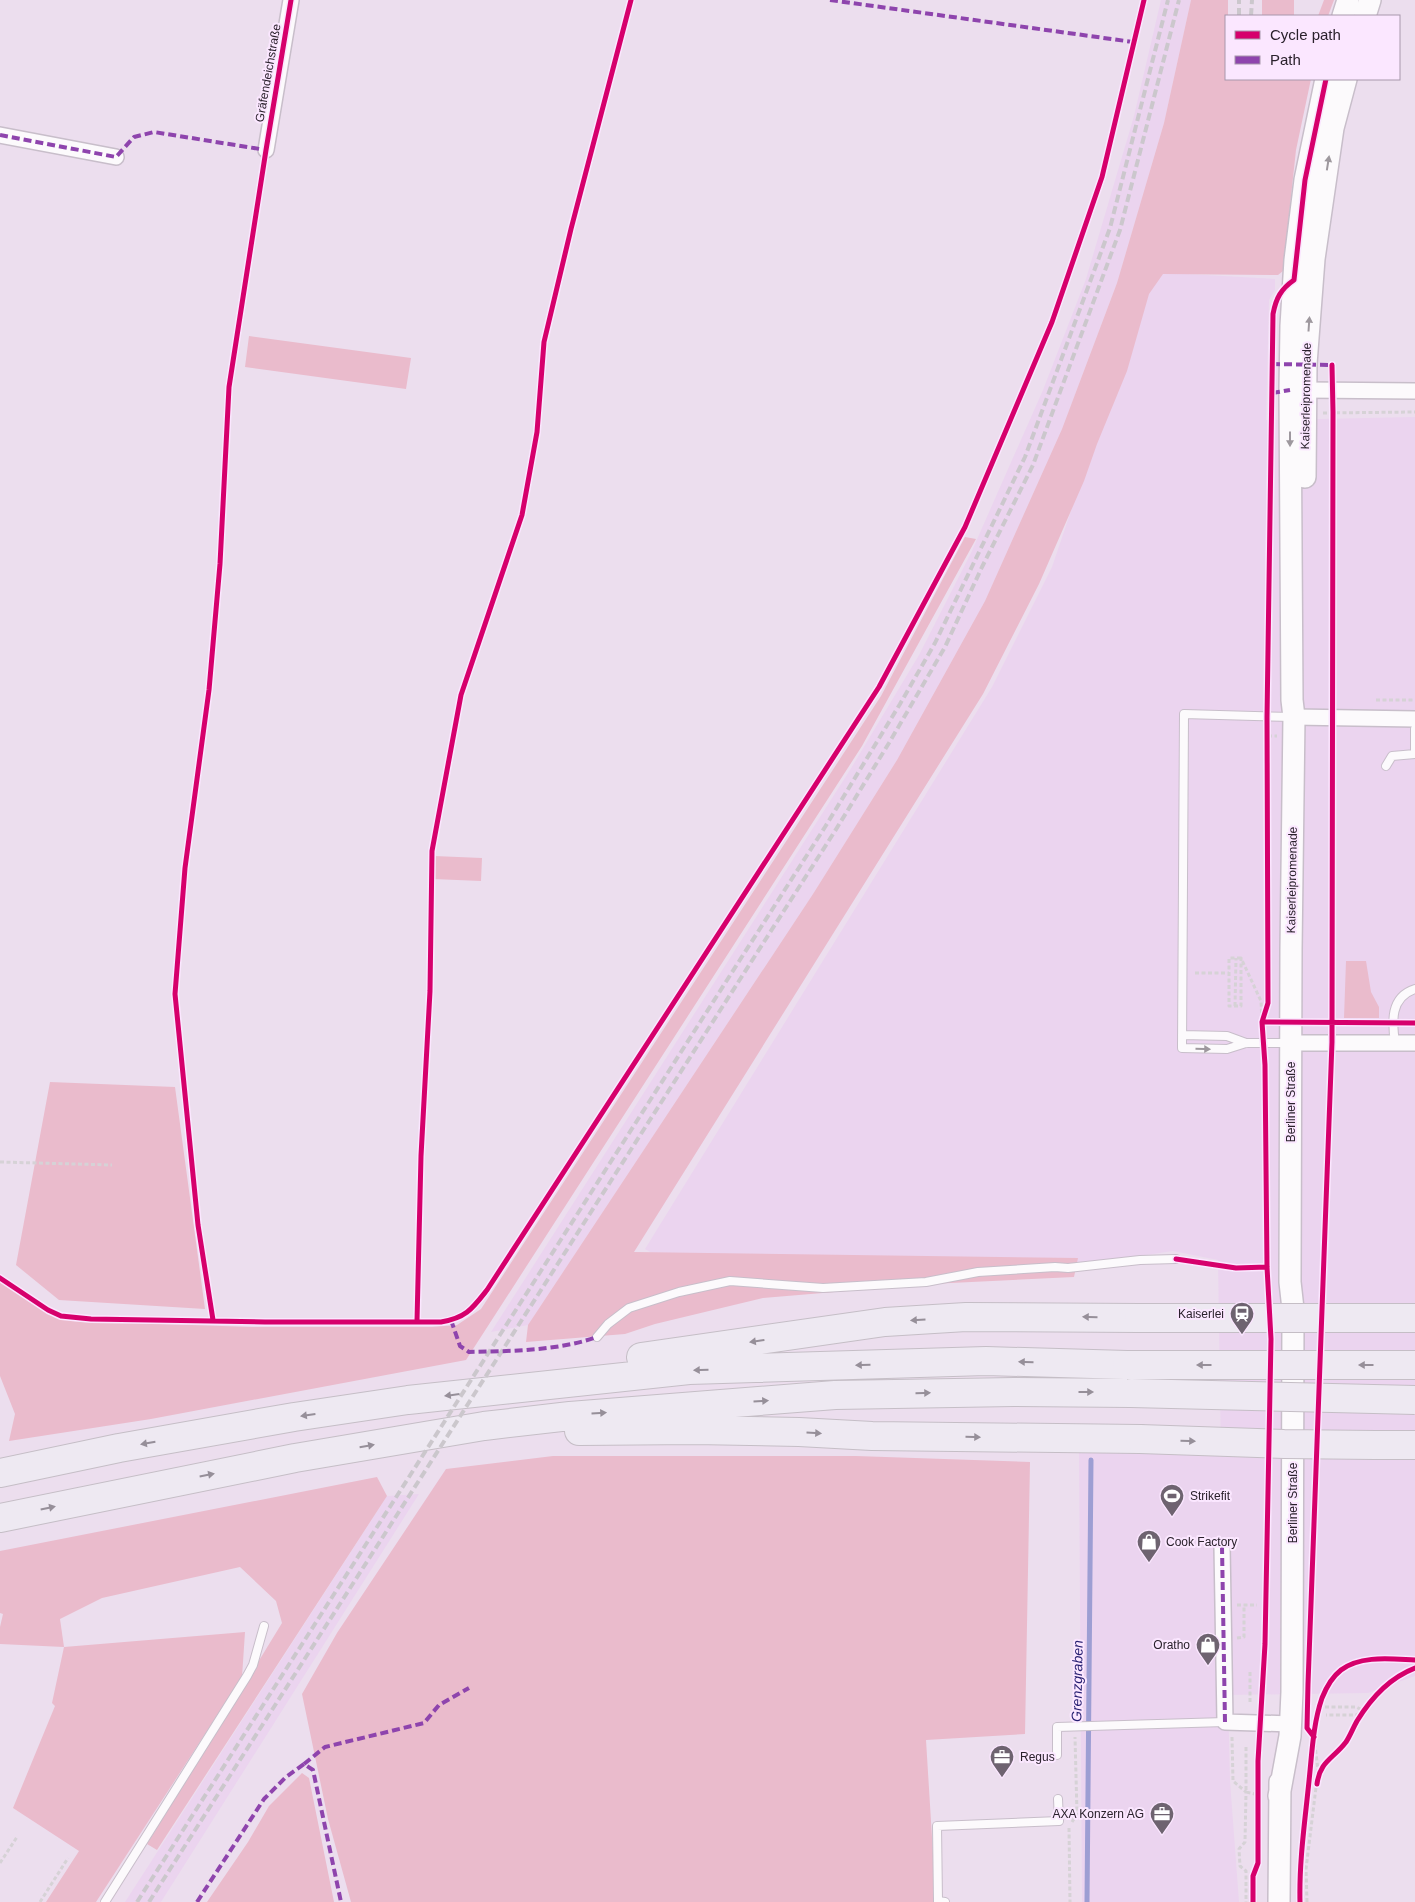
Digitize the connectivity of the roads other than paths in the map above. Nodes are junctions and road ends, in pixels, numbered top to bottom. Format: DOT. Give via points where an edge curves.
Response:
graph roads {
  1 [pos="291,0"];
  2 [pos="1348,0"];
  3 [pos="1370,0"];
  4 [pos="1342,15"];
  5 [pos="1365,15"];
  6 [pos="1326,80"];
  7 [pos="1346,80"];
  8 [pos="0,135"];
  9 [pos="266,150"];
  10 [pos="116,157"];
  11 [pos="1298,390"];
  12 [pos="1415,391"];
  13 [pos="1294,717"];
  14 [pos="1415,719"];
  15 [pos="1415,729"];
  16 [pos="1415,754"];
  17 [pos="1386,766"];
  18 [pos="1415,989"];
  19 [pos="1182,1035"];
  20 [pos="1246,1043"];
  21 [pos="1291,1043"];
  22 [pos="1395,1043"];
  23 [pos="1415,1043"];
  24 [pos="1176,1259"];
  25 [pos="1415,1318"];
  26 [pos="597,1337"];
  27 [pos="1415,1365"];
  28 [pos="495,1390"];
  29 [pos="1415,1400"];
  30 [pos="498,1424"];
  31 [pos="1415,1445"];
  32 [pos="0,1473"];
  33 [pos="0,1518"];
  34 [pos="1222,1546"];
  35 [pos="264,1626"];
  36 [pos="1229,1722"];
  37 [pos="1286,1724"];
  38 [pos="1056,1755"];
  39 [pos="1058,1799"];
  40 [pos="105,1902"];
  41 [pos="945,1902"];
  42 [pos="1279,1902"];
  1 -- 9 [label="street, Gräfendeichstraße"];
  2 -- 4 [label="main road"];
  3 -- 5 [label="main road"];
  6 -- 11 [label="main road, Kaiserleipromenade" via="1305,180 1295,260 1291,326"];
  11 -- 7 [label="main road, Kaiserleipromenade, one-way" via="1333,128"];
  8 -- 10 [label="street"];
  11 -- 12 [label="street"];
  11 -- 13 [label="main road, Kaiserleipromenade, one-way"];
  11 -- 13 [label="main road, Kaiserleipromenade" via="1306,413 1302,678"];
  13 -- 14 [label="street"];
  13 -- 19 [label="lane" via="1184,714"];
  13 -- 21 [label="main road, Kaiserleipromenade"];
  15 -- 16 [label="lane"];
  16 -- 17 [label="lane" via="1392,756"];
  18 -- 22 [label="lane" via="1405,992 1396,1006 1392,1023"];
  19 -- 20 [label="lane" via="1227,1036"];
  19 -- 20 [label="lane, one-way" via="1182,1048 1227,1049"];
  20 -- 21 [label="lane"];
  21 -- 22 [label="street"];
  21 -- 37 [label="main road, Berliner Straße" via="1290,1282 1293,1308"];
  22 -- 23 [label="street"];
  24 -- 26 [label="lane" via="978,1272 926,1282 822,1288 730,1281 679,1292 629,1308"];
  25 -- 28 [label="highway, one-way, bridge" via="966,1317 885,1322 614,1361"];
  27 -- 28 [label="highway, one-way, bridge" via="986,1361 689,1370"];
  28 -- 32 [label="highway, one-way" via="294,1417"];
  30 -- 29 [label="highway, one-way, bridge" via="835,1395 1131,1393"];
  30 -- 31 [label="highway, one-way, bridge" via="589,1432 695,1430"];
  33 -- 30 [label="highway, one-way" via="286,1460"];
  34 -- 36 [label="street"];
  35 -- 40 [label="lane" via="247,1676"];
  36 -- 37 [label="street"];
  36 -- 38 [label="lane" via="1057,1727"];
  37 -- 42 [label="main road, Berliner Straße" via="1269,1796"];
  39 -- 41 [label="lane" via="1059,1821 937,1826 938,1901"];
}
